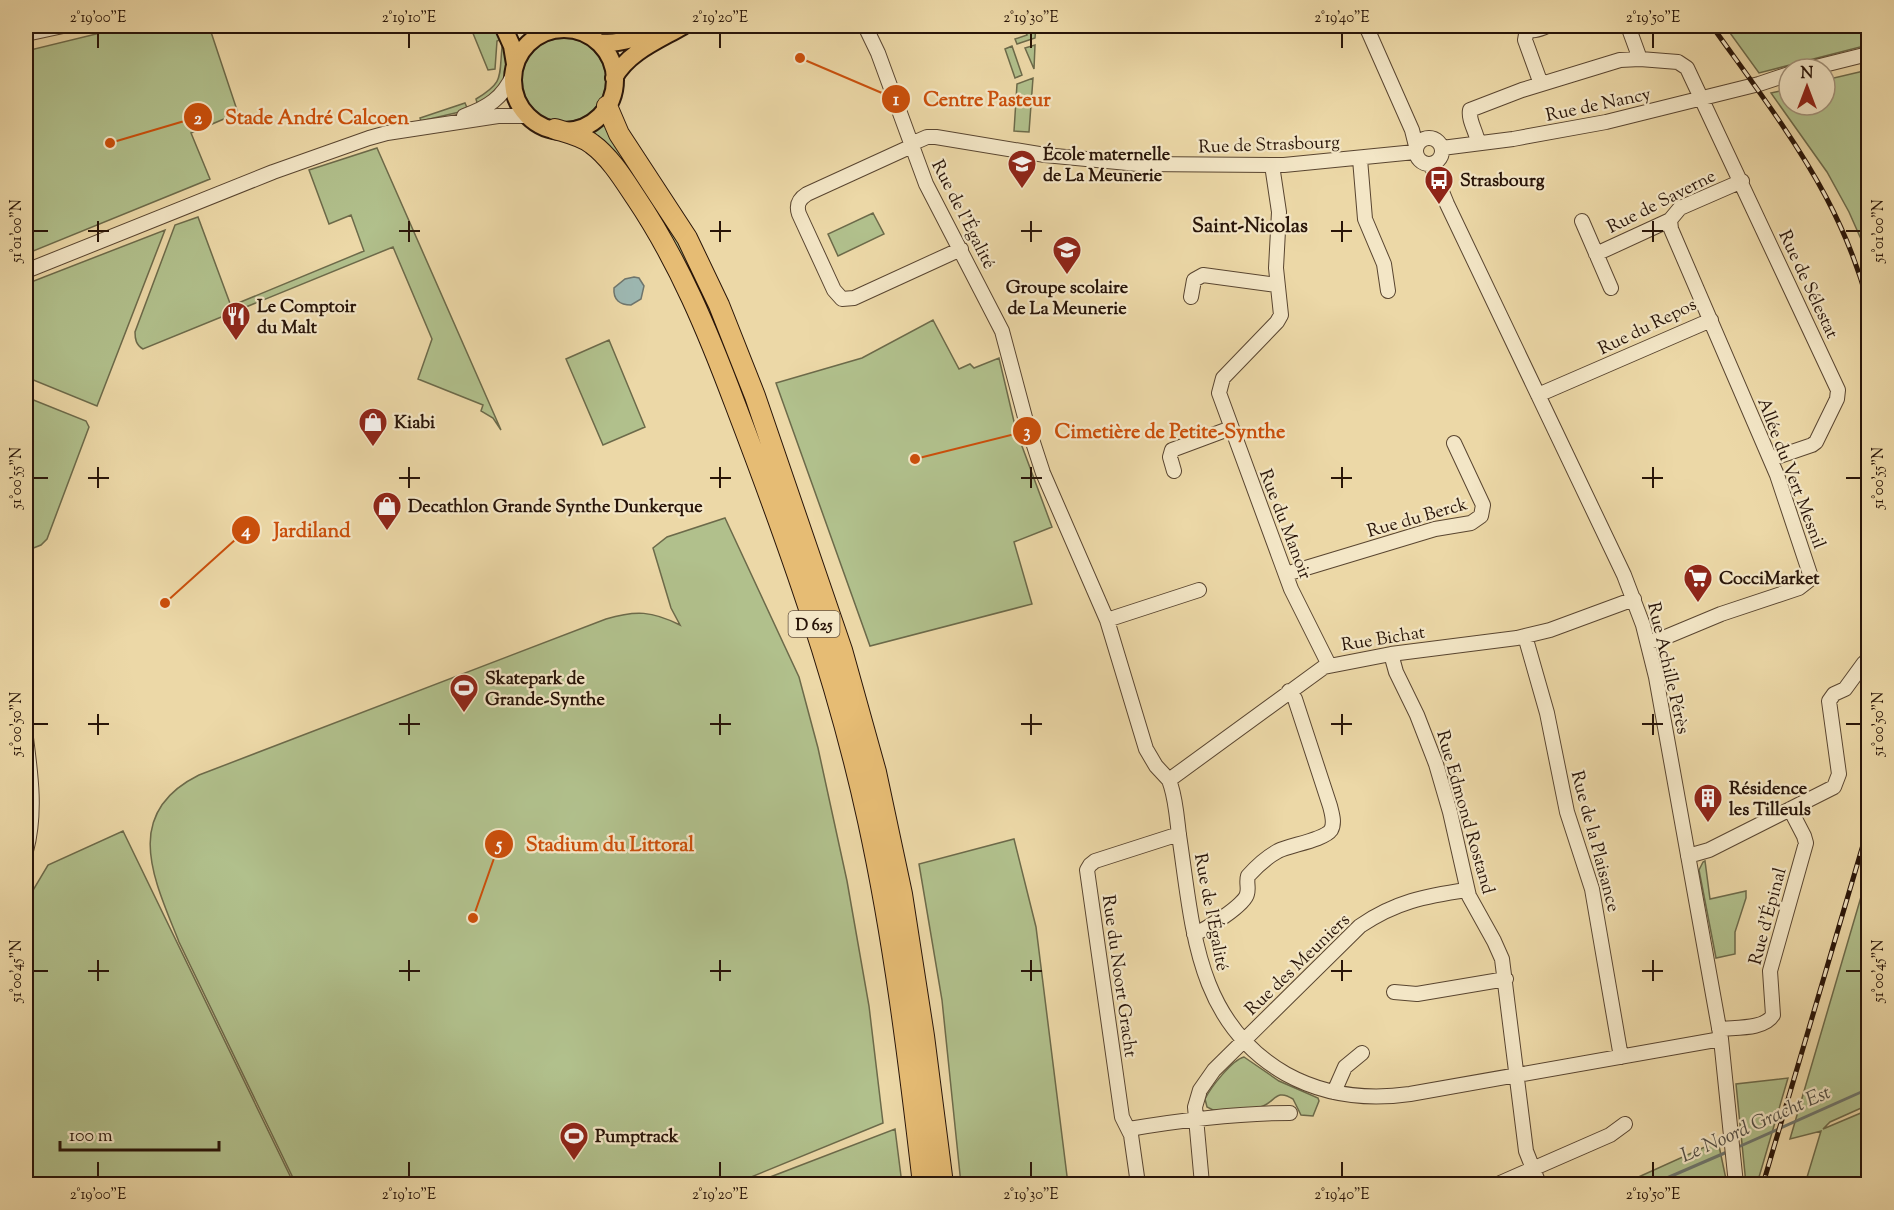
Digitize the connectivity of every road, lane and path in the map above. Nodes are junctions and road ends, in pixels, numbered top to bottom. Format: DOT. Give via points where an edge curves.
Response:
graph roads {
  1 [pos="63,26"];
  2 [pos="503,26"];
  3 [pos="664,26"];
  4 [pos="683,26"];
  5 [pos="865,26"];
  6 [pos="1366,26"];
  7 [pos="1548,26"];
  8 [pos="1628,26"];
  9 [pos="1525,27"];
  10 [pos="546,28"];
  11 [pos="26,34"];
  12 [pos="597,42"];
  13 [pos="1869,54"];
  14 [pos="1640,59"];
  15 [pos="1837,62"];
  16 [pos="1869,62"];
  17 [pos="514,70"];
  18 [pos="1837,70"];
  19 [pos="614,78"];
  20 [pos="1777,78"];
  21 [pos="1777,82"];
  22 [pos="1541,84"];
  23 [pos="1760,84"];
  24 [pos="1702,99"];
  25 [pos="607,106"];
  26 [pos="529,116"];
  27 [pos="416,128"];
  28 [pos="555,129"];
  29 [pos="1478,143"];
  30 [pos="911,145"];
  31 [pos="1442,148"];
  32 [pos="1416,149"];
  33 [pos="1360,159"];
  34 [pos="1272,165"];
  35 [pos="1431,165"];
  36 [pos="1742,182"];
  37 [pos="1670,220"];
  38 [pos="1582,221"];
  39 [pos="961,249"];
  40 [pos="1596,254"];
  41 [pos="26,271"];
  42 [pos="1277,285"];
  43 [pos="1611,288"];
  44 [pos="1388,291"];
  45 [pos="1191,297"];
  46 [pos="1711,320"];
  47 [pos="1538,395"];
  48 [pos="1231,428"];
  49 [pos="1454,443"];
  50 [pos="1771,459"];
  51 [pos="1174,471"];
  52 [pos="1286,574"];
  53 [pos="1198,590"];
  54 [pos="1634,599"];
  55 [pos="1107,620"];
  56 [pos="1525,636"];
  57 [pos="1648,642"];
  58 [pos="1392,654"];
  59 [pos="1864,663"];
  60 [pos="1329,665"];
  61 [pos="1289,691"];
  62 [pos="26,738"];
  63 [pos="1169,780"];
  64 [pos="1790,809"];
  65 [pos="29,818"];
  66 [pos="1179,834"];
  67 [pos="26,851"];
  68 [pos="1688,856"];
  69 [pos="1467,890"];
  70 [pos="1194,934"];
  71 [pos="1506,979"];
  72 [pos="1394,992"];
  73 [pos="1720,1034"];
  74 [pos="1243,1041"];
  75 [pos="1362,1053"];
  76 [pos="1621,1057"];
  77 [pos="1516,1076"];
  78 [pos="1334,1092"];
  79 [pos="1290,1113"];
  80 [pos="1195,1118"];
  81 [pos="1625,1124"];
  82 [pos="1129,1129"];
  83 [pos="1532,1170"];
  84 [pos="923,1185"];
  85 [pos="943,1185"];
  86 [pos="1138,1185"];
  87 [pos="1202,1185"];
  88 [pos="1498,1185"];
  89 [pos="1539,1185"];
  90 [pos="1737,1185"];
  1 -- 11 [label="street"];
  2 -- 17 [label="main road" via="512,46"];
  3 -- 12 [label="main road" via="624,41"];
  4 -- 19 [label="main road" via="630,58"];
  5 -- 30 [label="street, Rue de l'Égalité"];
  6 -- 32 [label="street" via="1412,130"];
  7 -- 9 [label="street" via="1534,30"];
  8 -- 14 [label="street"];
  9 -- 22 [label="street" via="1526,42"];
  10 -- 12 [label="main road" via="578,31"];
  10 -- 17 [label="main road" via="528,43"];
  12 -- 19 [label="main road" via="610,60"];
  13 -- 15 [label="street"];
  14 -- 22 [label="street" via="1620,60"];
  14 -- 24 [label="street, Rue de Sélestat" via="1684,65"];
  16 -- 18 [label="street"];
  17 -- 26 [label="main road" via="515,96"];
  17 -- 27 [label="street" via="502,94 483,109"];
  19 -- 25 [label="main road"];
  20 -- 23 [label="street, Rue de Nancy"];
  21 -- 23 [label="street, Rue de Nancy"];
  22 -- 29 [label="street" via="1471,109 1469,115"];
  23 -- 24 [label="street, Rue de Nancy"];
  24 -- 29 [label="street, Rue de Nancy" via="1577,128"];
  24 -- 36 [label="street, Rue de Sélestat"];
  25 -- 28 [label="main road" via="585,126"];
  25 -- 85 [label="highway, D 625" via="619,134 687,238 719,305 842,650 873,761 900,883"];
  26 -- 27 [label="street" via="498,116"];
  26 -- 28 [label="main road"];
  27 -- 41 [label="street" via="328,151"];
  28 -- 84 [label="highway, D 625" via="588,141 601,152 669,250 698,308 799,580 843,720 874,851 897,984"];
  29 -- 31 [label="street, Rue de Nancy"];
  30 -- 34 [label="street, Rue de Strasbourg" via="933,137 1126,163"];
  30 -- 39 [label="street, Rue de l'Égalité" via="929,190"];
  30 -- 39 [label="street, Rue de Strasbourg" via="799,200 799,214 834,290 842,299 854,298"];
  31 -- 32 [label="street" via="1429,138 1421,140"];
  31 -- 35 [label="street" via="1439,160"];
  32 -- 33 [label="street, Rue de Strasbourg"];
  32 -- 35 [label="street" via="1420,162"];
  33 -- 34 [label="street, Rue de Strasbourg"];
  33 -- 44 [label="street" via="1365,219 1384,264"];
  34 -- 42 [label="street, Rue du Manoir" via="1279,216"];
  35 -- 47 [label="street, Rue Achille Pérès"];
  36 -- 37 [label="street, Rue de Saverne" via="1680,208"];
  36 -- 50 [label="street, Rue de Sélestat" via="1838,390 1816,442"];
  37 -- 40 [label="street, Rue de Saverne"];
  37 -- 46 [label="street, Rue du Repos"];
  38 -- 40 [label="street, Rue de Saverne"];
  39 -- 55 [label="street, Rue de l'Égalité" via="1000,326 1043,473"];
  40 -- 43 [label="street, Rue de Saverne"];
  42 -- 45 [label="street" via="1199,276 1193,282"];
  42 -- 48 [label="street, Rue du Manoir" via="1279,319 1220,385 1220,398"];
  46 -- 47 [label="street, Rue du Repos"];
  46 -- 50 [label="street, Allée du Vert Mesnil"];
  47 -- 54 [label="street, Rue Achille Pérès"];
  48 -- 51 [label="street" via="1172,450"];
  48 -- 52 [label="street, Rue du Manoir"];
  49 -- 52 [label="street, Rue du Berck" via="1483,505 1477,520"];
  50 -- 57 [label="street, Allée du Vert Mesnil" via="1809,570 1808,581 1799,588"];
  52 -- 60 [label="street, Rue du Manoir"];
  53 -- 55 [label="street"];
  54 -- 56 [label="street, Rue Bichat"];
  54 -- 57 [label="street, Rue Achille Pérès"];
  55 -- 63 [label="street, Rue de l'Égalité" via="1146,749"];
  56 -- 58 [label="street, Rue Bichat"];
  56 -- 76 [label="street, Rue de la Plaisance" via="1547,713 1567,812 1592,889"];
  57 -- 68 [label="street, Rue Achille Pérès"];
  58 -- 60 [label="street, Rue Bichat"];
  58 -- 69 [label="street, Rue Edmond Rostand" via="1436,764"];
  59 -- 64 [label="street" via="1845,689 1829,701 1837,783"];
  60 -- 61 [label="street, Rue Bichat"];
  61 -- 63 [label="street, Rue Bichat"];
  61 -- 70 [label="street" via="1329,800 1331,830 1281,850 1262,863 1248,876 1244,900 1207,929"];
  62 -- 65 [label="street" via="31,781"];
  63 -- 66 [label="street, Rue de l'Égalité"];
  64 -- 68 [label="street" via="1709,850"];
  64 -- 73 [label="street, Rue d'Épinal" via="1806,843 1771,966 1773,1015 1762,1024"];
  65 -- 67 [label="street"];
  66 -- 70 [label="street, Rue de l'Égalité"];
  66 -- 82 [label="street, Rue du Noort Gracht" via="1095,861 1087,870 1123,1120"];
  68 -- 73 [label="street, Rue Achille Pérès"];
  69 -- 71 [label="street, Rue Edmond Rostand" via="1497,945"];
  69 -- 74 [label="street, Rue des Meuniers" via="1409,900 1368,920 1348,935"];
  70 -- 74 [label="street, Rue de l'Égalité" via="1211,992"];
  71 -- 72 [label="street" via="1418,994"];
  71 -- 77 [label="street, Rue Edmond Rostand"];
  73 -- 76 [label="street, Rue de l'Égalité"];
  73 -- 90 [label="street, Rue Achille Pérès"];
  74 -- 78 [label="street, Rue de l'Égalité" via="1290,1076"];
  74 -- 80 [label="street, Rue des Meuniers" via="1202,1085"];
  75 -- 78 [label="street" via="1345,1067"];
  76 -- 77 [label="street, Rue de l'Égalité"];
  77 -- 78 [label="street, Rue de l'Égalité" via="1393,1097"];
  77 -- 83 [label="street, Rue Edmond Rostand"];
  79 -- 80 [label="street"];
  80 -- 82 [label="street"];
  80 -- 87 [label="street, Rue des Meuniers"];
  81 -- 83 [label="street" via="1610,1135"];
  82 -- 86 [label="street, Rue du Noort Gracht"];
  83 -- 88 [label="street"];
  83 -- 89 [label="street, Rue Edmond Rostand"];
}
